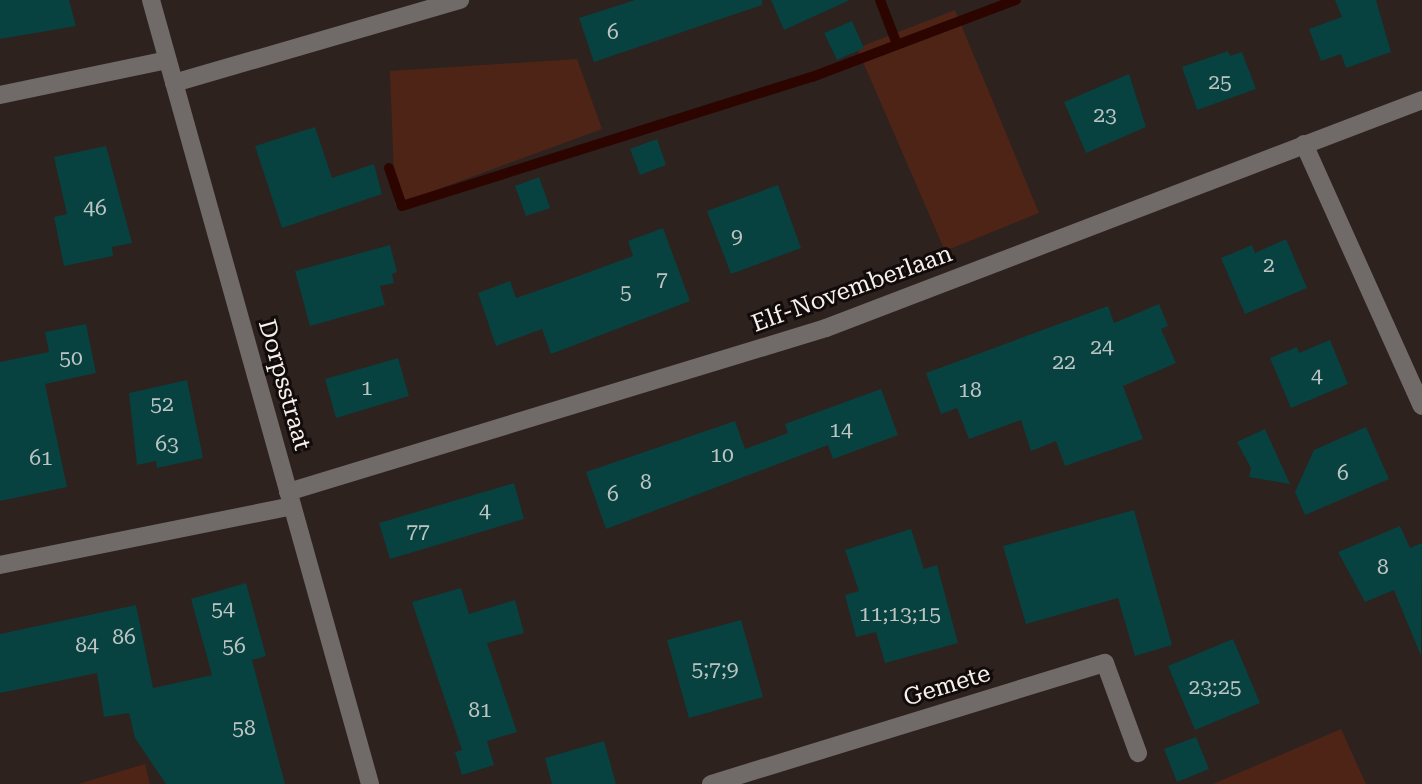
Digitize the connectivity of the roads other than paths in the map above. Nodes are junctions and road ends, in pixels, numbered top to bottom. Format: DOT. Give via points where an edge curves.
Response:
graph roads {
  1 [pos="151,0"];
  2 [pos="460,0"];
  3 [pos="167,60"];
  4 [pos="174,83"];
  5 [pos="0,95"];
  6 [pos="1422,100"];
  7 [pos="1304,144"];
  8 [pos="1422,405"];
  9 [pos="290,499"];
  10 [pos="0,565"];
  11 [pos="1138,753"];
  12 [pos="370,784"];
  13 [pos="711,784"];
  1 -- 3 [label="street, Dorpsstraat"];
  2 -- 4 [label="street"];
  3 -- 4 [label="street, Dorpsstraat"];
  3 -- 5 [label="street"];
  4 -- 9 [label="street, Dorpsstraat"];
  6 -- 7 [label="street, Elf-Novemberlaan"];
  7 -- 8 [label="street"];
  7 -- 9 [label="street, Elf-Novemberlaan" via="826,328"];
  9 -- 10 [label="street, Elf-Novemberlaan"];
  9 -- 12 [label="street, Dorpsstraat"];
  11 -- 13 [label="street, Gemete" via="1105,663"];
}
